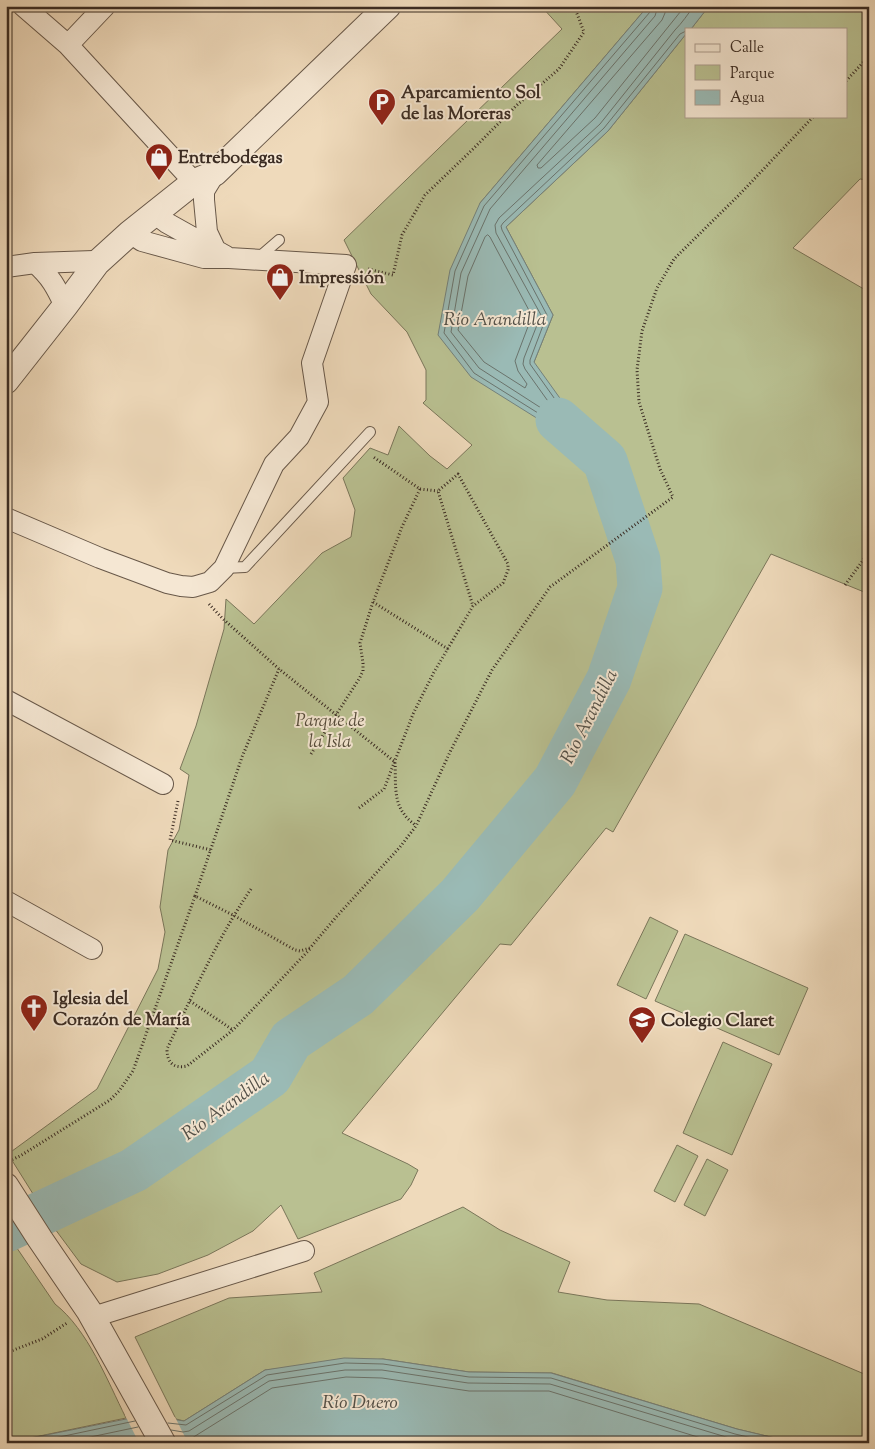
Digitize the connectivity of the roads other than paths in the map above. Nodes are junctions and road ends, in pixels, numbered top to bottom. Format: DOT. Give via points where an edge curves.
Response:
graph roads {
  1 [pos="23,6"];
  2 [pos="105,6"];
  3 [pos="388,6"];
  4 [pos="68,45"];
  5 [pos="204,178"];
  6 [pos="155,214"];
  7 [pos="130,233"];
  8 [pos="278,240"];
  9 [pos="223,254"];
  10 [pos="256,260"];
  11 [pos="35,263"];
  12 [pos="97,263"];
  13 [pos="6,267"];
  14 [pos="65,306"];
  15 [pos="6,381"];
  16 [pos="370,432"];
  17 [pos="6,518"];
  18 [pos="224,568"];
  19 [pos="6,700"];
  20 [pos="163,784"];
  21 [pos="6,901"];
  22 [pos="92,949"];
  23 [pos="6,1186"];
  24 [pos="304,1251"];
  25 [pos="91,1314"];
  26 [pos="164,1443"];
  1 -- 4 [label="street"];
  2 -- 4 [label="street"];
  3 -- 5 [label="street"];
  4 -- 5 [label="street"];
  5 -- 6 [label="street"];
  5 -- 9 [label="street" via="207,232"];
  6 -- 7 [label="street"];
  6 -- 9 [label="street"];
  7 -- 9 [label="street" via="142,242 204,258"];
  7 -- 12 [label="street"];
  8 -- 10 [label="lane"];
  9 -- 10 [label="street"];
  10 -- 18 [label="street" via="346,265 312,363 318,402 299,437 274,464"];
  11 -- 12 [label="street"];
  11 -- 13 [label="street"];
  11 -- 14 [label="street" via="56,286"];
  12 -- 14 [label="street"];
  14 -- 15 [label="street"];
  16 -- 18 [label="lane" via="246,567"];
  17 -- 18 [label="street" via="167,583 193,587 210,582"];
  19 -- 20 [label="street"];
  21 -- 22 [label="street"];
  23 -- 25 [label="street"];
  24 -- 25 [label="street"];
  25 -- 26 [label="street"];
}
